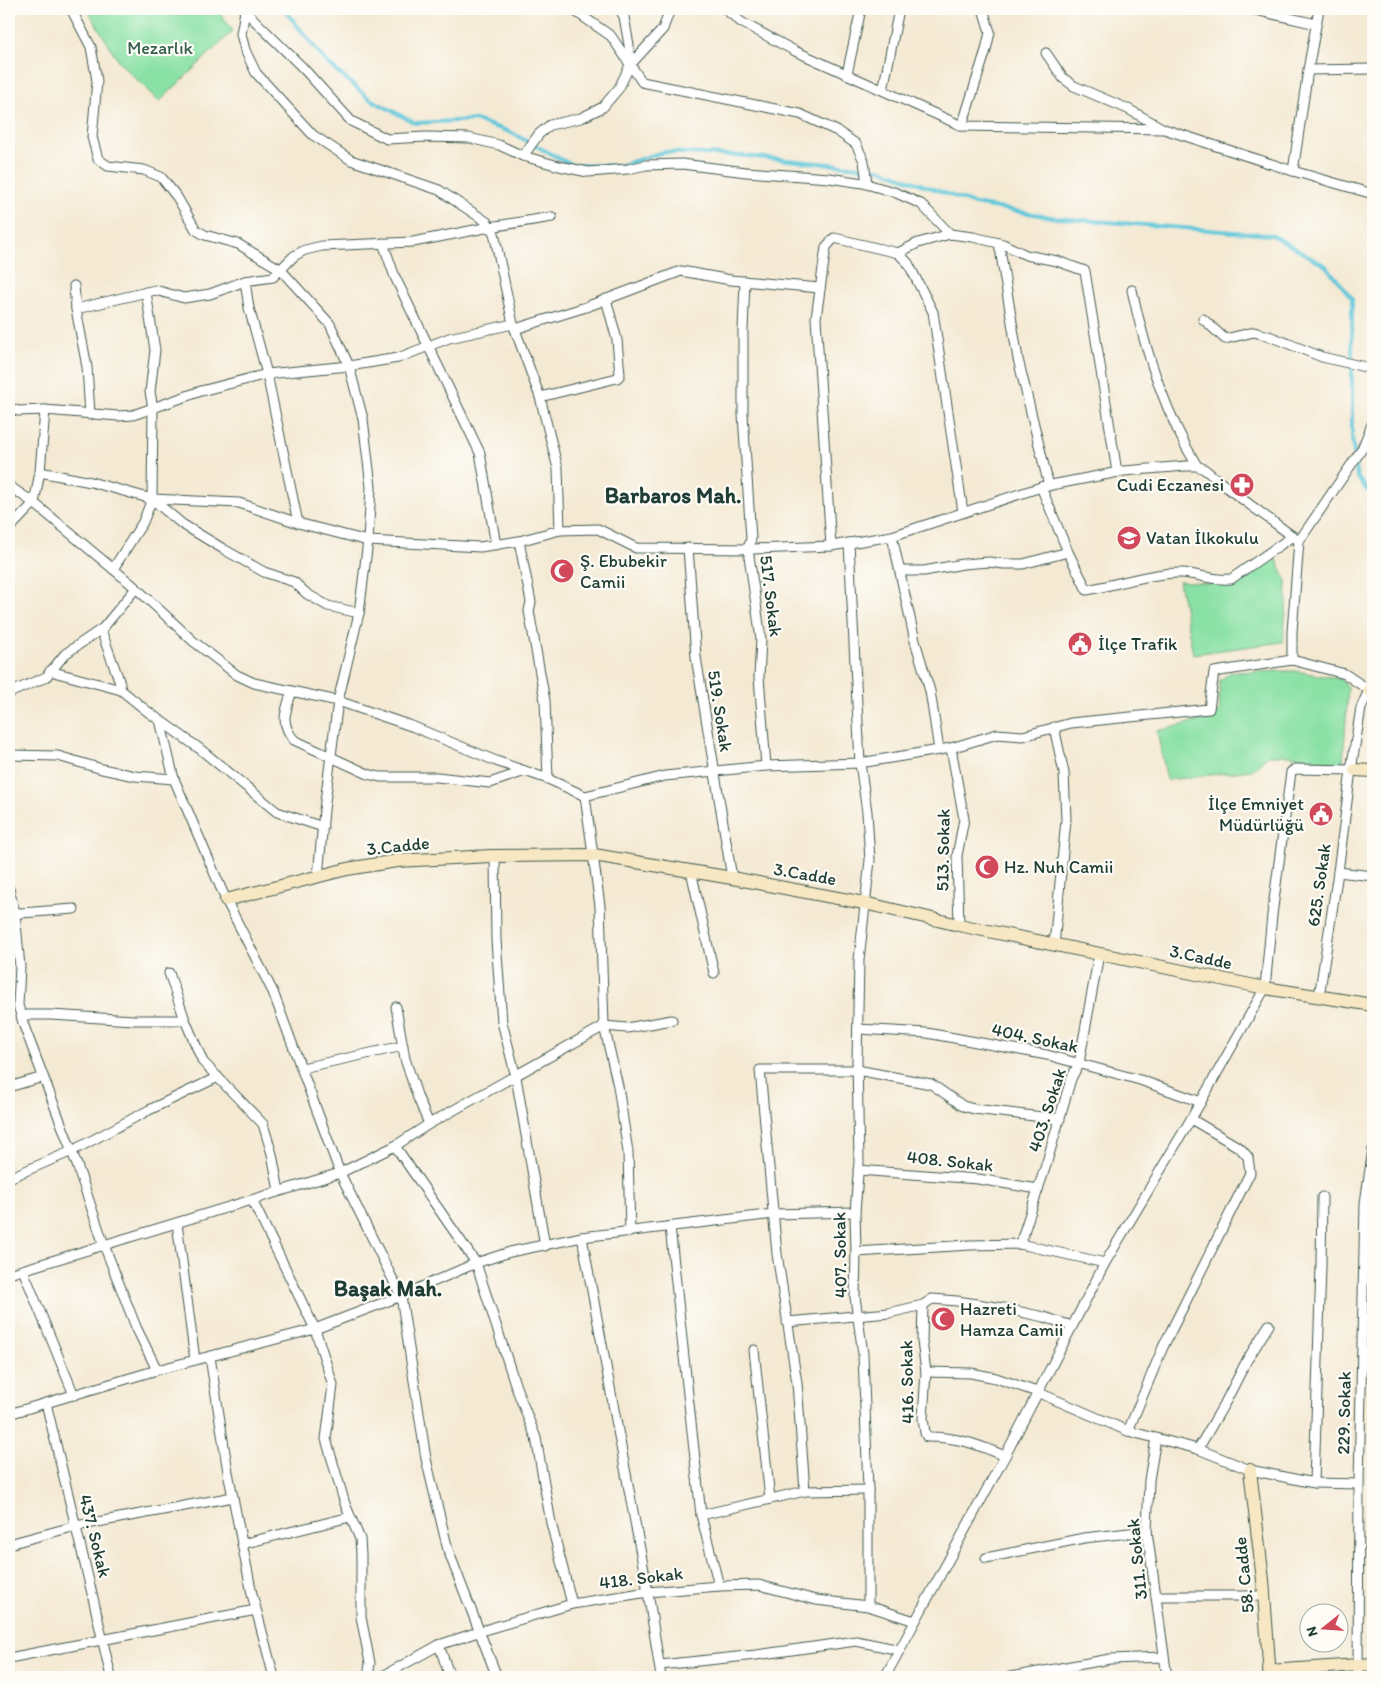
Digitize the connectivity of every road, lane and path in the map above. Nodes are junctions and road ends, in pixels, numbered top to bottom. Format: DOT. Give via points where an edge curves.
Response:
graph roads {
  1 [pos="71,9"];
  2 [pos="572,9"];
  3 [pos="620,9"];
  4 [pos="670,9"];
  5 [pos="724,9"];
  6 [pos="861,9"];
  7 [pos="899,9"];
  8 [pos="983,9"];
  9 [pos="1251,9"];
  10 [pos="1319,9"];
  11 [pos="244,10"];
  12 [pos="1316,24"];
  13 [pos="1046,54"];
  14 [pos="630,65"];
  15 [pos="1373,69"];
  16 [pos="1308,70"];
  17 [pos="847,74"];
  18 [pos="883,90"];
  19 [pos="962,126"];
  20 [pos="1164,129"];
  21 [pos="526,153"];
  22 [pos="1294,171"];
  23 [pos="867,184"];
  24 [pos="1373,194"];
  25 [pos="552,217"];
  26 [pos="490,226"];
  27 [pos="9,228"];
  28 [pos="9,234"];
  29 [pos="950,234"];
  30 [pos="383,243"];
  31 [pos="999,243"];
  32 [pos="898,252"];
  33 [pos="280,269"];
  34 [pos="245,281"];
  35 [pos="745,282"];
  36 [pos="74,286"];
  37 [pos="820,288"];
  38 [pos="1132,290"];
  39 [pos="146,292"];
  40 [pos="606,299"];
  41 [pos="76,309"];
  42 [pos="1203,319"];
  43 [pos="514,327"];
  44 [pos="430,346"];
  45 [pos="349,366"];
  46 [pos="1369,367"];
  47 [pos="266,374"];
  48 [pos="540,397"];
  49 [pos="9,406"];
  50 [pos="153,408"];
  51 [pos="45,410"];
  52 [pos="90,415"];
  53 [pos="1373,422"];
  54 [pos="1197,466"];
  55 [pos="40,472"];
  56 [pos="1117,472"];
  57 [pos="9,486"];
  58 [pos="1045,487"];
  59 [pos="152,499"];
  60 [pos="34,503"];
  61 [pos="963,512"];
  62 [pos="298,523"];
  63 [pos="9,529"];
  64 [pos="560,530"];
  65 [pos="892,536"];
  66 [pos="1296,538"];
  67 [pos="519,541"];
  68 [pos="368,542"];
  69 [pos="849,543"];
  70 [pos="496,545"];
  71 [pos="831,546"];
  72 [pos="688,548"];
  73 [pos="748,549"];
  74 [pos="1068,552"];
  75 [pos="113,569"];
  76 [pos="900,571"];
  77 [pos="136,588"];
  78 [pos="360,613"];
  79 [pos="101,630"];
  80 [pos="1292,660"];
  81 [pos="50,671"];
  82 [pos="121,690"];
  83 [pos="1371,690"];
  84 [pos="9,691"];
  85 [pos="292,691"];
  86 [pos="338,701"];
  87 [pos="160,720"];
  88 [pos="1054,727"];
  89 [pos="951,748"];
  90 [pos="939,750"];
  91 [pos="9,754"];
  92 [pos="331,756"];
  93 [pos="860,763"];
  94 [pos="766,766"];
  95 [pos="1353,770"];
  96 [pos="1373,770"];
  97 [pos="524,771"];
  98 [pos="713,771"];
  99 [pos="174,779"];
  100 [pos="548,779"];
  101 [pos="585,796"];
  102 [pos="323,827"];
  103 [pos="594,855"];
  104 [pos="495,856"];
  105 [pos="690,871"];
  106 [pos="1338,872"];
  107 [pos="318,876"];
  108 [pos="1373,876"];
  109 [pos="732,878"];
  110 [pos="9,889"];
  111 [pos="226,900"];
  112 [pos="864,903"];
  113 [pos="74,909"];
  114 [pos="12,913"];
  115 [pos="959,925"];
  116 [pos="1054,945"];
  117 [pos="1099,954"];
  118 [pos="168,973"];
  119 [pos="714,973"];
  120 [pos="1265,988"];
  121 [pos="1319,997"];
  122 [pos="1373,1006"];
  123 [pos="396,1007"];
  124 [pos="21,1015"];
  125 [pos="185,1020"];
  126 [pos="672,1020"];
  127 [pos="604,1026"];
  128 [pos="858,1029"];
  129 [pos="403,1046"];
  130 [pos="1079,1063"];
  131 [pos="302,1068"];
  132 [pos="858,1070"];
  133 [pos="43,1077"];
  134 [pos="516,1077"];
  135 [pos="218,1078"];
  136 [pos="9,1087"];
  137 [pos="1201,1102"];
  138 [pos="1060,1119"];
  139 [pos="1191,1119"];
  140 [pos="429,1124"];
  141 [pos="395,1146"];
  142 [pos="1373,1149"];
  143 [pos="72,1151"];
  144 [pos="858,1170"];
  145 [pos="340,1173"];
  146 [pos="9,1178"];
  147 [pos="1038,1189"];
  148 [pos="279,1191"];
  149 [pos="1322,1198"];
  150 [pos="252,1200"];
  151 [pos="855,1212"];
  152 [pos="774,1214"];
  153 [pos="177,1223"];
  154 [pos="670,1227"];
  155 [pos="630,1232"];
  156 [pos="582,1237"];
  157 [pos="1020,1244"];
  158 [pos="104,1245"];
  159 [pos="545,1246"];
  160 [pos="856,1252"];
  161 [pos="476,1263"];
  162 [pos="1105,1263"];
  163 [pos="23,1270"];
  164 [pos="9,1274"];
  165 [pos="401,1296"];
  166 [pos="923,1305"];
  167 [pos="858,1317"];
  168 [pos="787,1322"];
  169 [pos="1269,1325"];
  170 [pos="1072,1326"];
  171 [pos="314,1329"];
  172 [pos="754,1350"];
  173 [pos="210,1357"];
  174 [pos="195,1360"];
  175 [pos="157,1370"];
  176 [pos="926,1372"];
  177 [pos="1037,1392"];
  178 [pos="74,1395"];
  179 [pos="46,1403"];
  180 [pos="9,1414"];
  181 [pos="1128,1431"];
  182 [pos="1156,1438"];
  183 [pos="1198,1449"];
  184 [pos="1005,1456"];
  185 [pos="1250,1470"];
  186 [pos="1314,1483"];
  187 [pos="1359,1484"];
  188 [pos="868,1490"];
  189 [pos="805,1491"];
  190 [pos="233,1497"];
  191 [pos="770,1499"];
  192 [pos="701,1514"];
  193 [pos="350,1517"];
  194 [pos="76,1526"];
  195 [pos="1147,1530"];
  196 [pos="9,1544"];
  197 [pos="242,1544"];
  198 [pos="986,1558"];
  199 [pos="719,1586"];
  200 [pos="648,1592"];
  201 [pos="1156,1596"];
  202 [pos="1264,1596"];
  203 [pos="572,1604"];
  204 [pos="868,1606"];
  205 [pos="256,1610"];
  206 [pos="916,1621"];
  207 [pos="480,1631"];
  208 [pos="102,1640"];
  209 [pos="439,1645"];
  210 [pos="900,1650"];
  211 [pos="9,1658"];
  212 [pos="1164,1658"];
  213 [pos="1373,1664"];
  214 [pos="660,1665"];
  215 [pos="1358,1671"];
  216 [pos="1270,1674"];
  217 [pos="111,1677"];
  218 [pos="274,1677"];
  219 [pos="368,1677"];
  220 [pos="381,1677"];
  221 [pos="450,1677"];
  222 [pos="497,1677"];
  223 [pos="661,1677"];
  224 [pos="885,1677"];
  225 [pos="1010,1677"];
  226 [pos="1167,1677"];
  1 -- 33 [label="street" via="91,47 97,81 92,137 98,159 108,166 144,170 161,177 196,230 238,244"];
  2 -- 14 [label="street" via="611,36"];
  3 -- 14 [label="street" via="624,17"];
  4 -- 14 [label="street" via="663,29"];
  5 -- 17 [label="street" via="795,51"];
  6 -- 17 [label="street"];
  7 -- 18 [label="street"];
  8 -- 19 [label="street" via="990,32"];
  9 -- 12 [label="street"];
  10 -- 12 [label="street"];
  11 -- 21 [label="street" via="303,68 351,122 388,139 469,138"];
  11 -- 26 [label="street" via="241,34 256,73 313,136 351,160 439,190"];
  12 -- 16 [label="street"];
  13 -- 20 [label="street" via="1063,78 1074,86 1128,109"];
  14 -- 21 [label="street" via="619,88 603,107 581,118 550,125"];
  14 -- 23 [label="street" via="642,82 800,114 837,131 856,144 864,161"];
  15 -- 16 [label="street"];
  16 -- 22 [label="street"];
  17 -- 18 [label="street"];
  18 -- 19 [label="street"];
  19 -- 20 [label="street"];
  20 -- 22 [label="street"];
  21 -- 23 [label="street" via="559,166 588,172 682,164"];
  22 -- 24 [label="street"];
  23 -- 29 [label="street" via="921,204"];
  25 -- 26 [label="street"];
  26 -- 30 [label="street" via="413,242"];
  26 -- 43 [label="street"];
  27 -- 28 [label="street"];
  29 -- 31 [label="street"];
  29 -- 32 [label="street" via="918,242"];
  30 -- 33 [label="street" via="305,250"];
  30 -- 44 [label="street"];
  31 -- 56 [label="street" via="1026,255 1085,271"];
  31 -- 58 [label="street" via="1018,359"];
  32 -- 37 [label="street" via="834,238 826,247"];
  32 -- 61 [label="street" via="908,263 933,312"];
  33 -- 34 [label="street" via="273,277"];
  33 -- 45 [label="street" via="330,324"];
  34 -- 39 [label="street" via="210,294 184,298 155,290"];
  34 -- 47 [label="street"];
  35 -- 37 [label="street"];
  35 -- 40 [label="street" via="681,271"];
  35 -- 73 [label="street, 517. Sokak" via="743,414 751,539"];
  36 -- 41 [label="street"];
  37 -- 71 [label="street" via="816,318"];
  38 -- 54 [label="street" via="1162,394 1180,438"];
  39 -- 41 [label="street"];
  39 -- 50 [label="street" via="155,350 150,392"];
  40 -- 43 [label="street"];
  40 -- 48 [label="street" via="617,340 620,375"];
  41 -- 52 [label="street" via="87,367"];
  42 -- 46 [label="street" via="1224,339 1254,332 1322,357"];
  43 -- 44 [label="street" via="448,338"];
  43 -- 48 [label="street"];
  44 -- 45 [label="street" via="398,358"];
  44 -- 70 [label="street" via="480,453"];
  45 -- 47 [label="street"];
  45 -- 68 [label="street" via="363,419 371,487"];
  47 -- 50 [label="street"];
  47 -- 62 [label="street"];
  48 -- 64 [label="street" via="558,469"];
  49 -- 51 [label="street" via="18,411"];
  50 -- 52 [label="street" via="133,415"];
  50 -- 59 [label="street"];
  51 -- 52 [label="street"];
  51 -- 55 [label="street"];
  53 -- 66 [label="street" via="1362,449 1337,487"];
  54 -- 56 [label="street"];
  54 -- 66 [label="street"];
  55 -- 59 [label="street"];
  55 -- 60 [label="street"];
  56 -- 58 [label="street"];
  57 -- 60 [label="street"];
  58 -- 61 [label="street"];
  58 -- 74 [label="street"];
  59 -- 62 [label="street" via="239,503"];
  59 -- 75 [label="street" via="143,522"];
  59 -- 78 [label="street" via="182,524 264,572 294,582 328,606"];
  60 -- 63 [label="street"];
  60 -- 75 [label="street"];
  61 -- 65 [label="street"];
  62 -- 68 [label="street"];
  64 -- 67 [label="street"];
  64 -- 72 [label="street" via="598,529 636,548"];
  65 -- 69 [label="street"];
  65 -- 76 [label="street"];
  66 -- 74 [label="street" via="1231,579 1182,573 1087,590"];
  66 -- 80 [label="street"];
  67 -- 70 [label="street"];
  67 -- 100 [label="street" via="545,701"];
  68 -- 70 [label="street"];
  68 -- 78 [label="street"];
  69 -- 71 [label="street"];
  69 -- 93 [label="street, 407. Sokak"];
  71 -- 73 [label="street"];
  72 -- 73 [label="street"];
  72 -- 98 [label="street, 519. Sokak" via="696,657"];
  73 -- 94 [label="street, 517. Sokak" via="761,639 758,677"];
  74 -- 76 [label="street" via="1023,564 989,562"];
  75 -- 77 [label="street"];
  76 -- 90 [label="street" via="930,691"];
  77 -- 79 [label="street"];
  77 -- 85 [label="street" via="193,641 237,675 254,683"];
  78 -- 86 [label="street"];
  79 -- 81 [label="street" via="65,654"];
  79 -- 82 [label="street"];
  80 -- 83 [label="street" via="1345,674"];
  80 -- 88 [label="street" via="1214,672 1209,709"];
  81 -- 82 [label="street"];
  81 -- 84 [label="street" via="46,677"];
  82 -- 87 [label="street"];
  83 -- 95 [label="street, 625. Sokak" via="1361,708"];
  85 -- 86 [label="street"];
  85 -- 92 [label="street" via="284,719 288,732 294,740"];
  86 -- 92 [label="street"];
  86 -- 97 [label="street"];
  87 -- 99 [label="street"];
  87 -- 102 [label="street" via="277,812"];
  88 -- 89 [label="street" via="1023,736 997,734"];
  88 -- 116 [label="street" via="1064,773 1066,820"];
  89 -- 90 [label="street"];
  89 -- 115 [label="street, 513. Sokak" via="964,819 957,856"];
  90 -- 93 [label="street"];
  91 -- 99 [label="street" via="58,756 126,774"];
  92 -- 97 [label="street" via="380,777 436,777 490,783"];
  92 -- 102 [label="street"];
  93 -- 94 [label="street"];
  93 -- 112 [label="street, 407. Sokak" via="868,812 870,860"];
  94 -- 98 [label="street"];
  95 -- 96 [label="street"];
  95 -- 106 [label="street, 625. Sokak"];
  95 -- 120 [label="street" via="1295,769 1291,772"];
  97 -- 100 [label="street"];
  98 -- 101 [label="street" via="665,776"];
  98 -- 109 [label="street, 519. Sokak"];
  99 -- 111 [label="street"];
  100 -- 101 [label="street"];
  101 -- 103 [label="street"];
  102 -- 107 [label="street"];
  103 -- 104 [label="street, 3.Cadde"];
  103 -- 105 [label="street, 3.Cadde"];
  103 -- 127 [label="street" via="600,906"];
  104 -- 107 [label="street, 3.Cadde" via="397,861"];
  104 -- 134 [label="street" via="496,940 502,1022"];
  105 -- 109 [label="street, 3.Cadde"];
  105 -- 119 [label="street"];
  106 -- 108 [label="street"];
  106 -- 121 [label="street, 625. Sokak"];
  107 -- 111 [label="street, 3.Cadde"];
  109 -- 112 [label="street, 3.Cadde"];
  110 -- 114 [label="street"];
  111 -- 131 [label="street" via="273,992"];
  112 -- 115 [label="street, 3.Cadde"];
  112 -- 128 [label="street, 407. Sokak"];
  113 -- 114 [label="street"];
  114 -- 124 [label="street" via="20,967 18,1006"];
  115 -- 116 [label="street, 3.Cadde"];
  116 -- 117 [label="street, 3.Cadde"];
  117 -- 120 [label="street, 3.Cadde"];
  117 -- 130 [label="street, 403. Sokak"];
  118 -- 125 [label="street"];
  120 -- 121 [label="street, 3.Cadde"];
  120 -- 137 [label="street"];
  121 -- 122 [label="street, 3.Cadde"];
  123 -- 129 [label="street"];
  124 -- 125 [label="street"];
  124 -- 133 [label="street"];
  125 -- 135 [label="street" via="203,1062"];
  126 -- 127 [label="street" via="627,1028"];
  127 -- 134 [label="street"];
  127 -- 155 [label="street" via="618,1086 628,1152"];
  128 -- 130 [label="street, 404. Sokak" via="927,1033"];
  128 -- 132 [label="street, 407. Sokak"];
  129 -- 131 [label="street"];
  129 -- 140 [label="street" via="412,1082"];
  130 -- 137 [label="street, 404. Sokak"];
  130 -- 138 [label="street, 403. Sokak"];
  131 -- 145 [label="street"];
  132 -- 138 [label="street" via="931,1084 963,1106 974,1109"];
  132 -- 144 [label="street, 407. Sokak"];
  132 -- 152 [label="street" via="760,1070"];
  133 -- 136 [label="street"];
  133 -- 143 [label="street"];
  134 -- 140 [label="street"];
  134 -- 159 [label="street"];
  135 -- 143 [label="street" via="148,1110"];
  135 -- 148 [label="street" via="263,1124"];
  137 -- 139 [label="street"];
  138 -- 147 [label="street, 403. Sokak"];
  139 -- 162 [label="street"];
  139 -- 181 [label="street" via="1240,1148 1248,1157 1250,1173 1163,1347"];
  140 -- 141 [label="street"];
  141 -- 145 [label="street"];
  141 -- 161 [label="street"];
  142 -- 187 [label="street, 229. Sokak" via="1365,1203"];
  143 -- 146 [label="street"];
  143 -- 158 [label="street"];
  144 -- 147 [label="street, 408. Sokak" via="978,1179"];
  144 -- 151 [label="street, 407. Sokak"];
  145 -- 148 [label="street"];
  145 -- 165 [label="street"];
  147 -- 157 [label="street, 403. Sokak"];
  148 -- 150 [label="street"];
  149 -- 186 [label="street"];
  150 -- 153 [label="street"];
  150 -- 171 [label="street"];
  151 -- 152 [label="street"];
  151 -- 160 [label="street, 407. Sokak"];
  152 -- 154 [label="street"];
  152 -- 168 [label="street"];
  153 -- 158 [label="street"];
  153 -- 174 [label="street"];
  154 -- 155 [label="street"];
  154 -- 192 [label="street"];
  155 -- 156 [label="street"];
  156 -- 159 [label="street"];
  156 -- 200 [label="street"];
  157 -- 160 [label="street"];
  157 -- 162 [label="street"];
  158 -- 163 [label="street"];
  158 -- 175 [label="street"];
  159 -- 161 [label="street" via="510,1252"];
  160 -- 167 [label="street, 407. Sokak"];
  161 -- 165 [label="street"];
  161 -- 203 [label="street" via="536,1438 551,1523"];
  162 -- 170 [label="street"];
  163 -- 164 [label="street"];
  163 -- 178 [label="street"];
  165 -- 171 [label="street"];
  165 -- 207 [label="street" via="426,1459 448,1550"];
  166 -- 167 [label="street"];
  166 -- 170 [label="street" via="932,1299 957,1301 1039,1316"];
  166 -- 176 [label="street, 416. Sokak" via="922,1341"];
  167 -- 168 [label="street"];
  167 -- 188 [label="street, 407. Sokak" via="863,1354"];
  168 -- 189 [label="street" via="797,1383"];
  169 -- 183 [label="street" via="1246,1360"];
  170 -- 177 [label="street"];
  171 -- 173 [label="street"];
  171 -- 193 [label="street" via="333,1385 326,1439"];
  172 -- 191 [label="street"];
  173 -- 174 [label="street"];
  173 -- 190 [label="street"];
  174 -- 175 [label="street"];
  175 -- 178 [label="street"];
  176 -- 177 [label="street" via="971,1373"];
  176 -- 184 [label="street, 416. Sokak" via="924,1433 928,1437 973,1442"];
  177 -- 181 [label="street"];
  177 -- 184 [label="street"];
  178 -- 179 [label="street"];
  179 -- 180 [label="street"];
  179 -- 194 [label="street, 437. Sokak"];
  181 -- 182 [label="street"];
  182 -- 183 [label="street"];
  182 -- 195 [label="street, 311. Sokak" via="1149,1480"];
  183 -- 185 [label="street"];
  184 -- 206 [label="street"];
  185 -- 186 [label="street"];
  185 -- 202 [label="street, 58. Cadde"];
  186 -- 187 [label="street"];
  187 -- 215 [label="street, 229. Sokak"];
  188 -- 189 [label="street"];
  188 -- 204 [label="street, 407. Sokak"];
  189 -- 191 [label="street"];
  190 -- 194 [label="street"];
  190 -- 197 [label="street"];
  191 -- 192 [label="street"];
  192 -- 199 [label="street"];
  193 -- 197 [label="street"];
  193 -- 219 [label="street" via="360,1539 362,1555 361,1617 370,1663"];
  194 -- 196 [label="street"];
  194 -- 208 [label="street, 437. Sokak"];
  195 -- 198 [label="street" via="1084,1538"];
  195 -- 201 [label="street, 311. Sokak"];
  197 -- 205 [label="street"];
  199 -- 200 [label="street, 418. Sokak"];
  199 -- 204 [label="street, 418. Sokak" via="759,1585 816,1600"];
  200 -- 203 [label="street, 418. Sokak"];
  200 -- 214 [label="street"];
  201 -- 202 [label="street"];
  201 -- 212 [label="street, 311. Sokak"];
  202 -- 216 [label="street, 58. Cadde"];
  203 -- 207 [label="street, 418. Sokak"];
  204 -- 206 [label="street, 418. Sokak"];
  205 -- 208 [label="street"];
  205 -- 218 [label="street"];
  206 -- 210 [label="street"];
  207 -- 209 [label="street, 418. Sokak"];
  207 -- 222 [label="street"];
  208 -- 211 [label="street"];
  208 -- 217 [label="street, 437. Sokak"];
  209 -- 220 [label="street, 418. Sokak"];
  209 -- 221 [label="street"];
  210 -- 214 [label="street" via="856,1642"];
  210 -- 224 [label="street"];
  212 -- 225 [label="street" via="1110,1659"];
  212 -- 226 [label="street, 311. Sokak"];
  213 -- 215 [label="street"];
  214 -- 223 [label="street"];
  215 -- 216 [label="street"];
}
